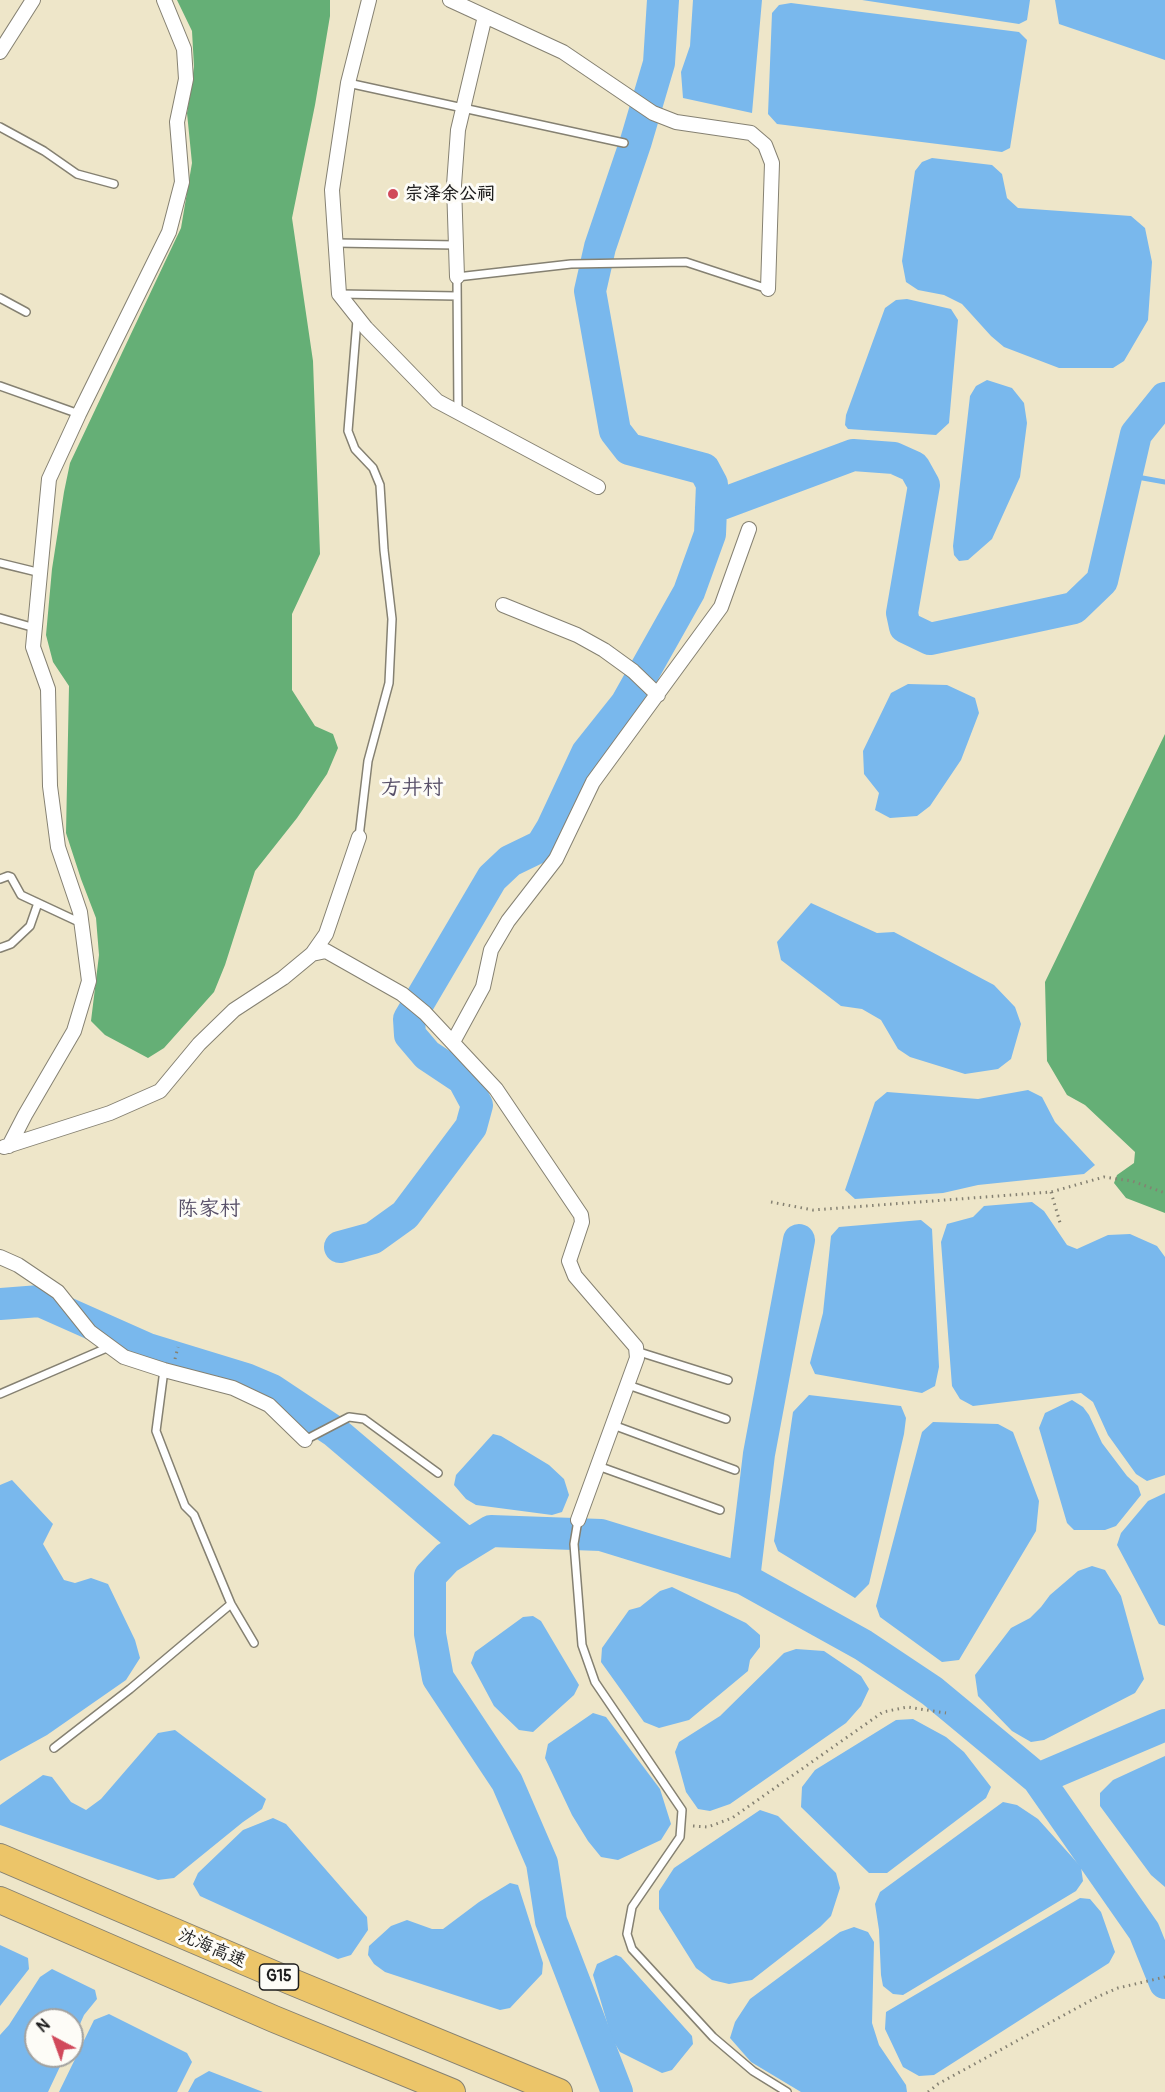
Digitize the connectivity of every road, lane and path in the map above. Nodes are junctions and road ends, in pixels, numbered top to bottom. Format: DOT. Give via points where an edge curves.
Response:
graph roads {
  1 [pos="33,0"];
  2 [pos="164,0"];
  3 [pos="369,0"];
  4 [pos="450,0"];
  5 [pos="485,16"];
  6 [pos="0,52"];
  7 [pos="348,82"];
  8 [pos="463,108"];
  9 [pos="0,127"];
  10 [pos="624,143"];
  11 [pos="114,184"];
  12 [pos="335,243"];
  13 [pos="456,245"];
  14 [pos="457,277"];
  15 [pos="768,289"];
  16 [pos="339,294"];
  17 [pos="457,296"];
  18 [pos="0,298"];
  19 [pos="26,312"];
  20 [pos="357,317"];
  21 [pos="0,386"];
  22 [pos="458,413"];
  23 [pos="79,414"];
  24 [pos="598,487"];
  25 [pos="749,529"];
  26 [pos="0,563"];
  27 [pos="41,573"];
  28 [pos="503,604"];
  29 [pos="0,618"];
  30 [pos="35,628"];
  31 [pos="654,692"];
  32 [pos="359,837"];
  33 [pos="0,879"];
  34 [pos="38,903"];
  35 [pos="81,923"];
  36 [pos="0,948"];
  37 [pos="312,954"];
  38 [pos="453,1042"];
  39 [pos="5,1147"];
  40 [pos="1051,1192"];
  41 [pos="1165,1193"];
  42 [pos="771,1202"];
  43 [pos="1061,1226"];
  44 [pos="0,1257"];
  45 [pos="109,1347"];
  46 [pos="636,1351"];
  47 [pos="164,1370"];
  48 [pos="728,1380"];
  49 [pos="628,1385"];
  50 [pos="0,1394"];
  51 [pos="726,1419"];
  52 [pos="613,1425"];
  53 [pos="305,1440"];
  54 [pos="598,1466"];
  55 [pos="735,1470"];
  56 [pos="438,1473"];
  57 [pos="720,1510"];
  58 [pos="578,1520"];
  59 [pos="231,1604"];
  60 [pos="254,1643"];
  61 [pos="946,1713"];
  62 [pos="54,1748"];
  63 [pos="680,1825"];
  64 [pos="0,1857"];
  65 [pos="0,1900"];
  66 [pos="1165,1977"];
  67 [pos="452,2092"];
  68 [pos="560,2092"];
  69 [pos="788,2092"];
  70 [pos="928,2092"];
  1 -- 6 [label="street"];
  2 -- 23 [label="street" via="184,49 186,79 177,122 182,182 169,232"];
  3 -- 7 [label="street"];
  4 -- 5 [label="street"];
  5 -- 8 [label="street"];
  5 -- 15 [label="street" via="563,52 653,113 676,122 751,133 765,145 772,163"];
  7 -- 8 [label="lane"];
  7 -- 12 [label="street" via="332,190"];
  8 -- 10 [label="lane"];
  8 -- 13 [label="street" via="454,185"];
  9 -- 11 [label="lane" via="77,174"];
  12 -- 13 [label="lane"];
  12 -- 16 [label="street"];
  13 -- 14 [label="street"];
  14 -- 15 [label="lane" via="571,264 686,262"];
  14 -- 17 [label="lane"];
  16 -- 17 [label="lane"];
  16 -- 20 [label="street"];
  17 -- 22 [label="lane"];
  18 -- 19 [label="lane"];
  20 -- 22 [label="street" via="436,401"];
  20 -- 32 [label="lane" via="348,431 355,449 373,468 380,485 392,618 389,683 368,761"];
  21 -- 23 [label="lane"];
  22 -- 24 [label="street"];
  23 -- 27 [label="street" via="49,479"];
  25 -- 31 [label="street" via="721,607"];
  26 -- 27 [label="lane"];
  27 -- 30 [label="street"];
  28 -- 31 [label="street" via="604,650"];
  29 -- 30 [label="lane"];
  30 -- 35 [label="street" via="33,647 48,689 50,786 58,847"];
  31 -- 38 [label="street" via="593,782 556,858 491,950 483,987"];
  32 -- 37 [label="street" via="326,934"];
  33 -- 34 [label="lane" via="11,877 21,895"];
  34 -- 35 [label="lane"];
  34 -- 36 [label="lane" via="30,926 11,944"];
  35 -- 39 [label="street" via="89,981 74,1031"];
  37 -- 38 [label="street" via="326,951 402,994"];
  37 -- 39 [label="street" via="234,1010 160,1091 110,1113"];
  38 -- 46 [label="street" via="496,1089 581,1215 569,1261 575,1276"];
  40 -- 41 [label="path" via="1104,1177 1132,1181"];
  40 -- 42 [label="path" via="813,1210"];
  40 -- 43 [label="path"];
  44 -- 45 [label="street" via="58,1292 90,1332"];
  45 -- 47 [label="street" via="124,1357"];
  45 -- 50 [label="lane"];
  46 -- 48 [label="lane"];
  46 -- 49 [label="street" via="638,1358"];
  47 -- 53 [label="street" via="233,1388 268,1405"];
  47 -- 59 [label="lane" via="156,1431 185,1506 194,1515"];
  49 -- 51 [label="lane"];
  49 -- 52 [label="street"];
  52 -- 54 [label="street"];
  52 -- 55 [label="lane"];
  53 -- 56 [label="lane" via="349,1417 363,1419"];
  54 -- 57 [label="lane"];
  54 -- 58 [label="street"];
  58 -- 63 [label="lane" via="574,1544 582,1644 595,1682 682,1810"];
  59 -- 60 [label="lane"];
  59 -- 62 [label="lane"];
  61 -- 63 [label="path" via="907,1707 883,1712 732,1818 708,1827"];
  63 -- 69 [label="lane" via="680,1837 632,1907 627,1934 632,1949 713,2037 753,2071"];
  64 -- 68 [label="highway, 沈海高速 / G15" via="290,1982"];
  65 -- 67 [label="highway, G15"];
  66 -- 70 [label="path" via="1096,1997"];
}
